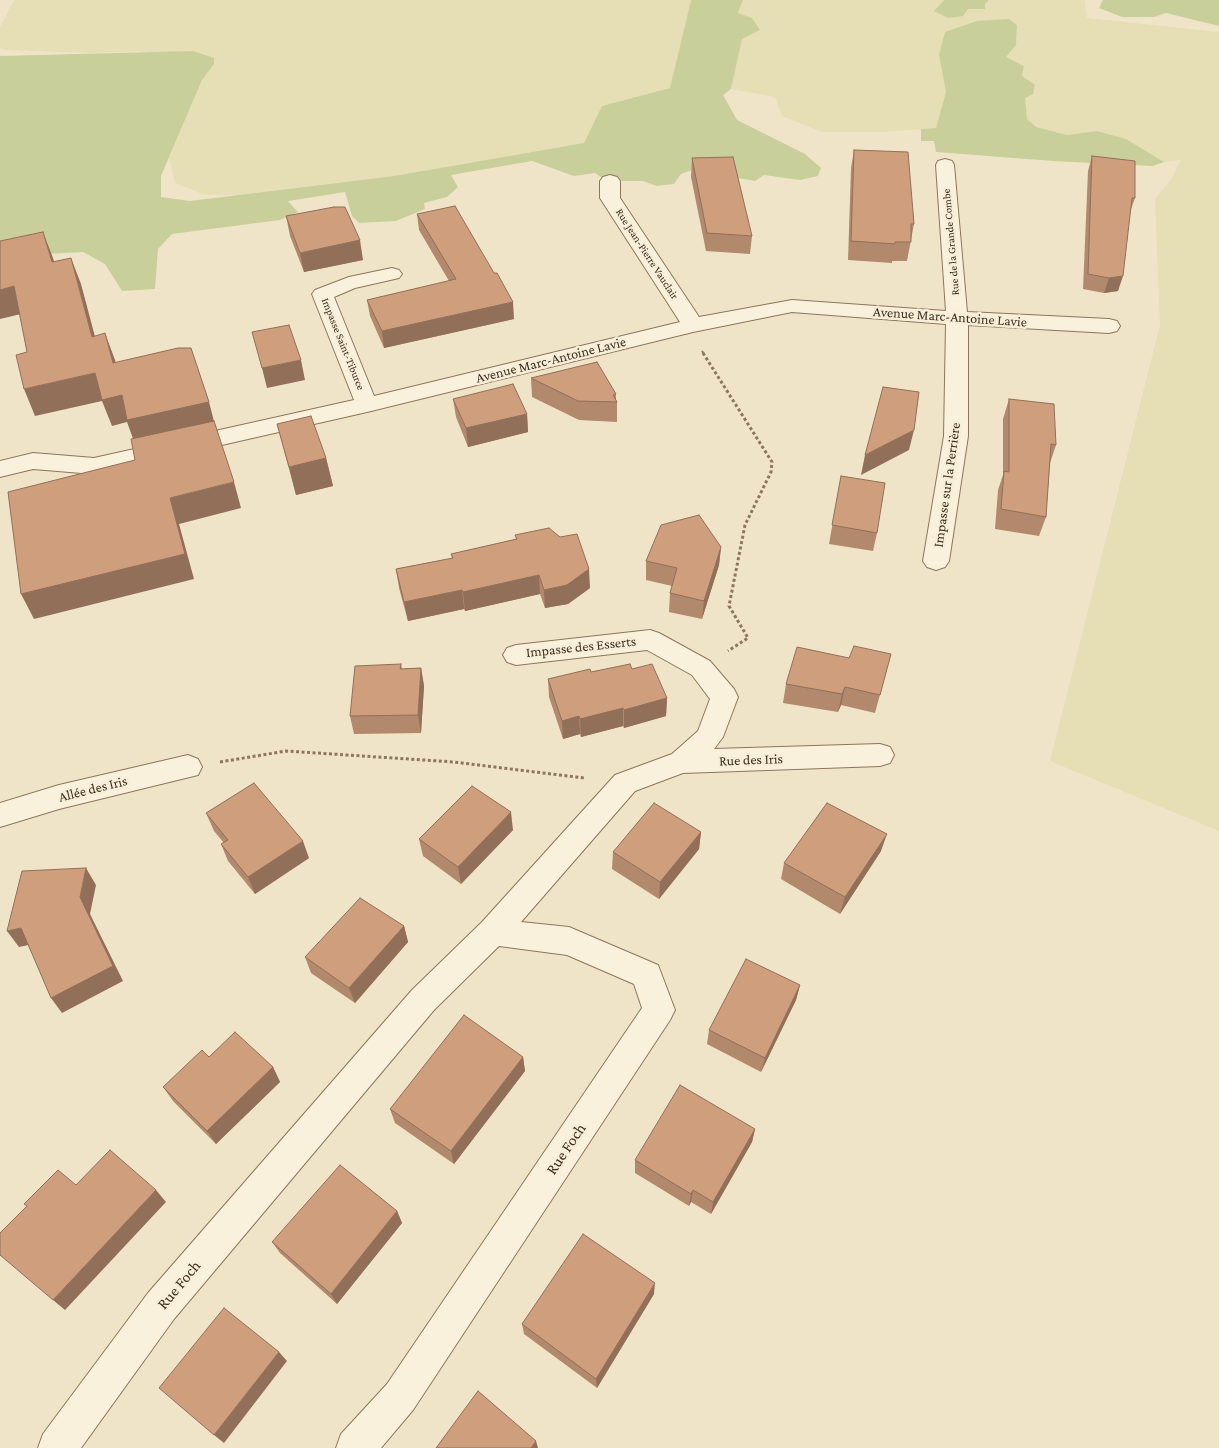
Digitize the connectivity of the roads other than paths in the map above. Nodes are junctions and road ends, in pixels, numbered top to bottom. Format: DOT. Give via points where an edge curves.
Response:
graph roads {
  1 [pos="945,166"];
  2 [pos="610,181"];
  3 [pos="392,274"];
  4 [pos="957,318"];
  5 [pos="693,325"];
  6 [pos="1110,326"];
  7 [pos="368,406"];
  8 [pos="0,469"];
  9 [pos="936,561"];
  10 [pos="516,654"];
  11 [pos="880,755"];
  12 [pos="682,762"];
  13 [pos="188,767"];
  14 [pos="625,783"];
  15 [pos="0,815"];
  16 [pos="493,932"];
  17 [pos="57,1448"];
  18 [pos="355,1448"];
  1 -- 4 [label="street, Rue de la Grande Combe"];
  2 -- 5 [label="street, Rue Jean-Pierre Vauclair" via="610,198"];
  3 -- 7 [label="street, Impasse Saint-Tiburce" via="348,283 322,294"];
  4 -- 5 [label="street, Avenue Marc-Antoine Lavie" via="792,306"];
  4 -- 6 [label="street, Avenue Marc-Antoine Lavie"];
  4 -- 9 [label="street, Impasse sur la Perrière" via="956,436"];
  5 -- 7 [label="street, Avenue Marc-Antoine Lavie"];
  7 -- 8 [label="street, Avenue Marc-Antoine Lavie" via="94,466 33,461"];
  10 -- 12 [label="street, Impasse des Esserts" via="650,640 701,668 724,697 709,736"];
  11 -- 12 [label="street, Rue des Iris"];
  12 -- 14 [label="street, Rue des Iris"];
  13 -- 15 [label="street, Allée des Iris"];
  14 -- 16 [label="street, Rue Foch"];
  16 -- 17 [label="street, Rue Foch" via="423,1000 161,1306"];
  16 -- 18 [label="street, Rue Foch" via="570,941 647,975 659,1010 400,1396"];
}
